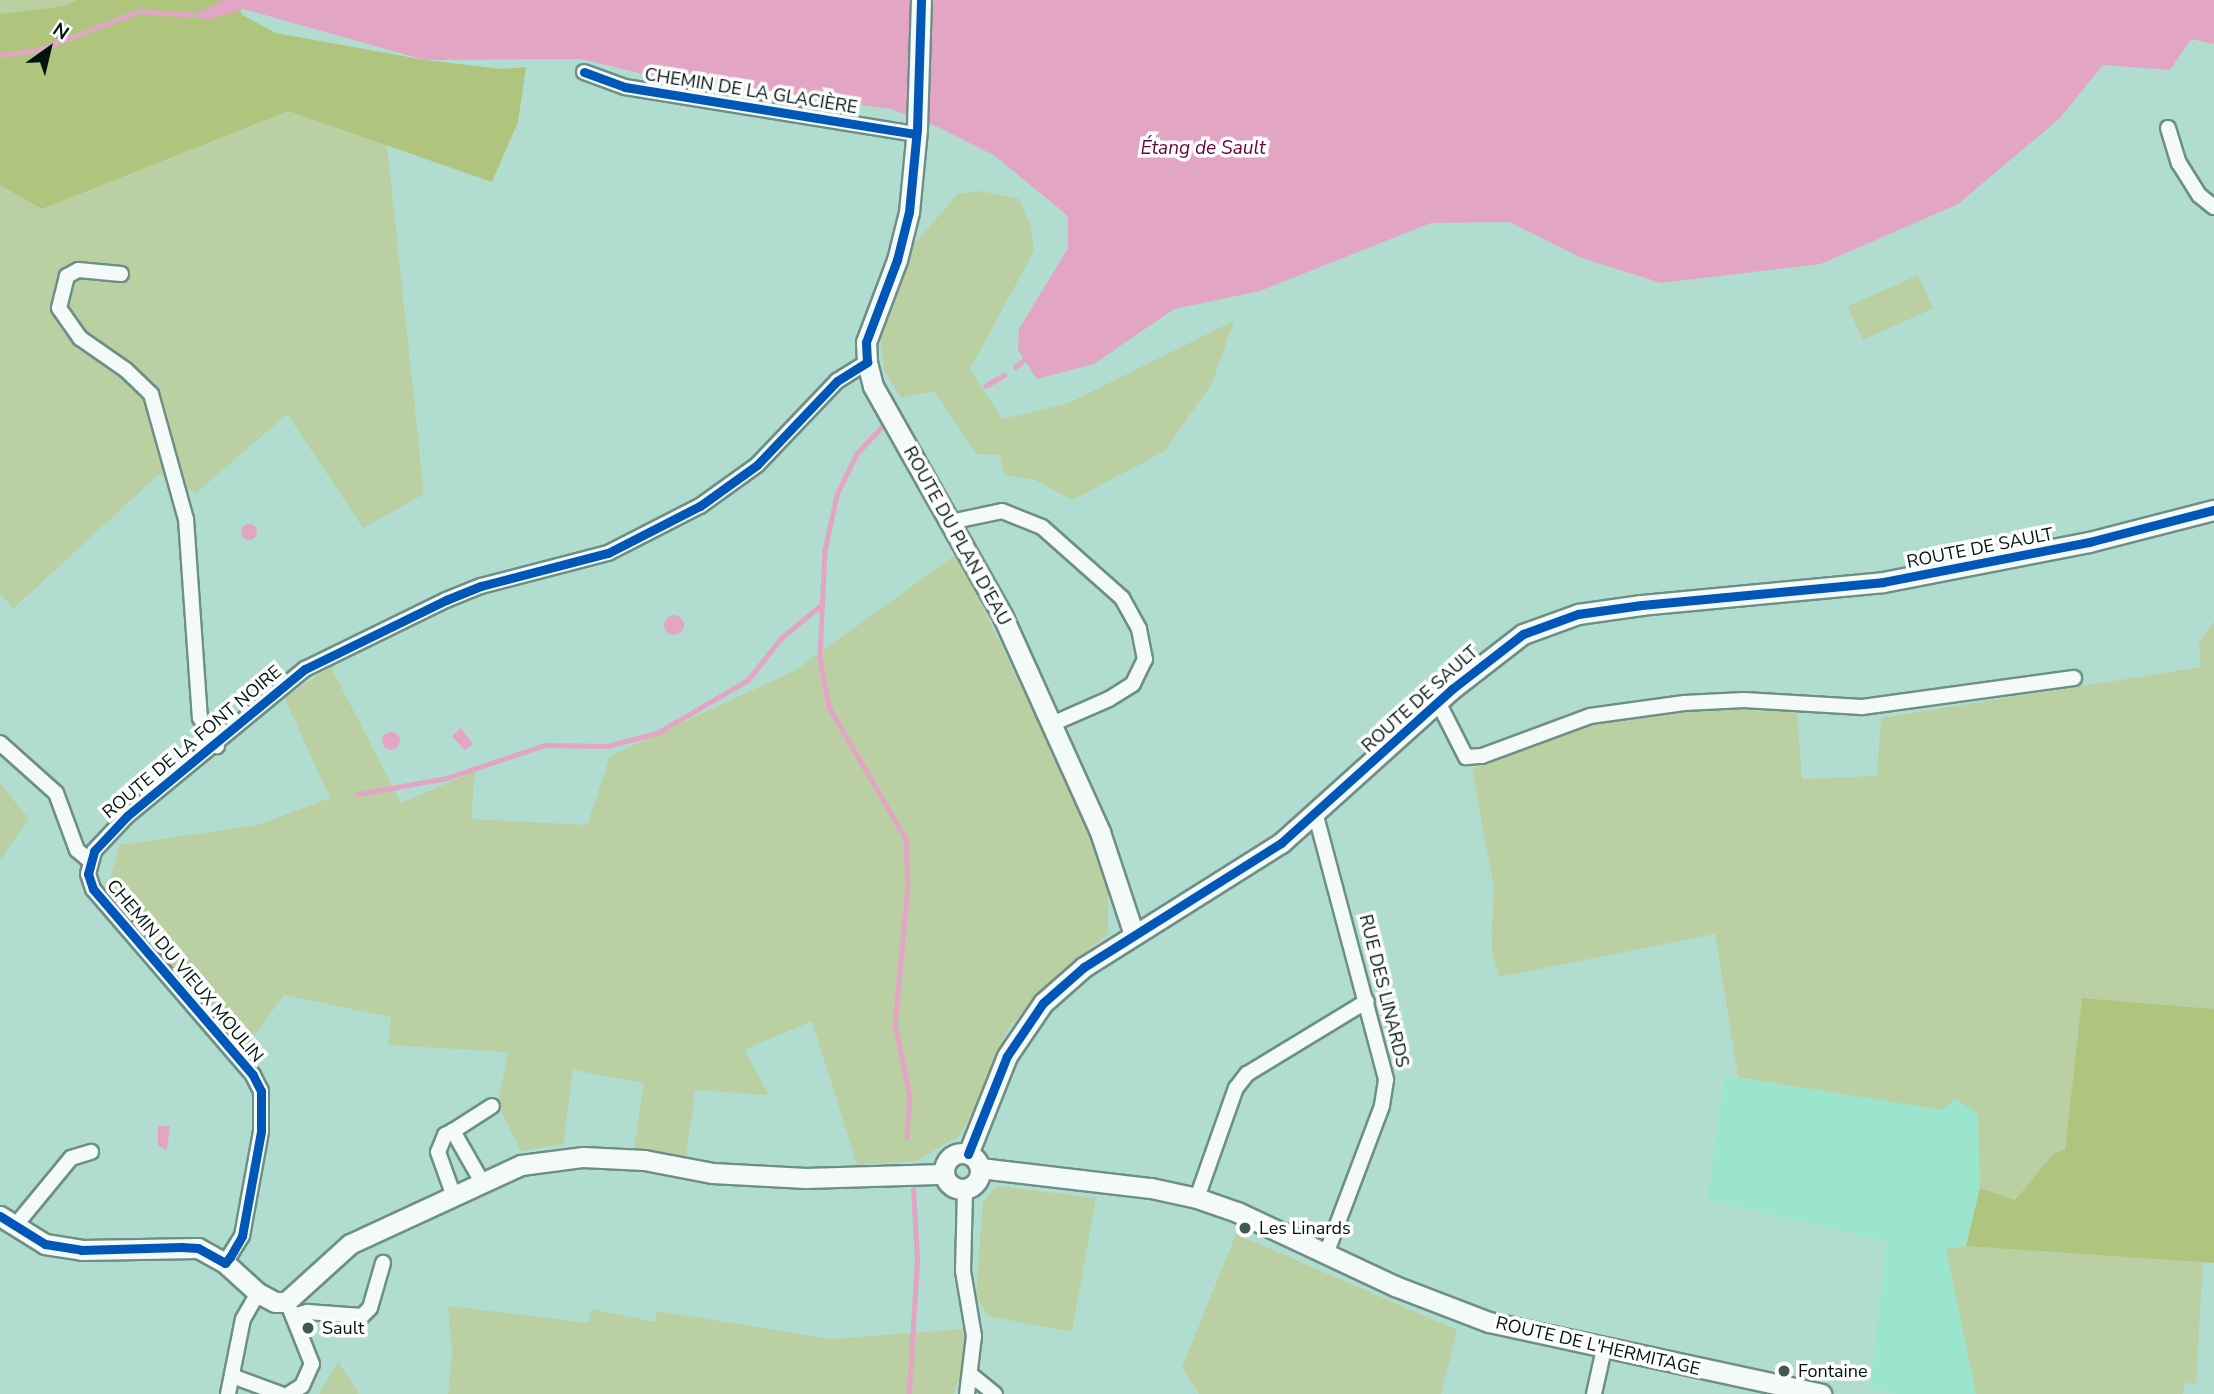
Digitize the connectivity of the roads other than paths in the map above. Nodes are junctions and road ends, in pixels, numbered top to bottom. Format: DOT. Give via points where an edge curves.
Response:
graph roads {
  1 [pos="920,0"];
  2 [pos="584,72"];
  3 [pos="2168,128"];
  4 [pos="916,131"];
  5 [pos="2214,207"];
  6 [pos="121,274"];
  7 [pos="867,362"];
  8 [pos="2214,510"];
  9 [pos="950,522"];
  10 [pos="2074,678"];
  11 [pos="1438,702"];
  12 [pos="1052,724"];
  13 [pos="0,743"];
  14 [pos="216,746"];
  15 [pos="1316,816"];
  16 [pos="89,860"];
  17 [pos="1134,935"];
  18 [pos="1367,1001"];
  19 [pos="492,1106"];
  20 [pos="453,1131"];
  21 [pos="91,1152"];
  22 [pos="974,1161"];
  23 [pos="944,1174"];
  24 [pos="482,1182"];
  25 [pos="965,1190"];
  26 [pos="453,1194"];
  27 [pos="1197,1198"];
  28 [pos="8,1221"];
  29 [pos="1326,1254"];
  30 [pos="225,1263"];
  31 [pos="383,1263"];
  32 [pos="258,1293"];
  33 [pos="289,1309"];
  34 [pos="1604,1349"];
  35 [pos="970,1374"];
  36 [pos="232,1376"];
  37 [pos="228,1394"];
  38 [pos="281,1394"];
  39 [pos="289,1394"];
  40 [pos="967,1394"];
  41 [pos="995,1394"];
  42 [pos="1594,1394"];
  43 [pos="1821,1394"];
  1 -- 4 [label="street, ROUTE DU PLAN D'EAU"];
  2 -- 4 [label="street, CHEMIN DE LA GLACIÈRE" via="625,87"];
  3 -- 5 [label="street" via="2179,163 2199,195"];
  4 -- 7 [label="street, ROUTE DU PLAN D'EAU" via="904,236 866,342"];
  6 -- 14 [label="street" via="78,271 67,276 59,308 80,338 151,394 186,519 200,718"];
  7 -- 9 [label="street, ROUTE DU PLAN D'EAU" via="873,386"];
  7 -- 14 [label="street, ROUTE DE LA FONT NOIRE" via="837,381 757,465 700,506 608,553 481,586 446,600 305,669"];
  8 -- 11 [label="street, ROUTE DE SAULT" via="2089,542 1882,582 1578,614 1523,634"];
  9 -- 12 [label="street, ROUTE DU PLAN D'EAU" via="1003,617"];
  9 -- 12 [label="street" via="1002,511 1042,527 1122,598 1139,629 1145,659 1133,684"];
  10 -- 11 [label="street" via="1862,708 1744,700 1684,703 1590,716 1482,756 1466,757"];
  11 -- 15 [label="street, ROUTE DE SAULT"];
  12 -- 17 [label="street, ROUTE DU PLAN D'EAU" via="1104,842"];
  13 -- 16 [label="street, CHEMIN DU VIEUX MOULIN" via="56,793 77,850"];
  14 -- 16 [label="street, ROUTE DE LA FONT NOIRE" via="103,838"];
  15 -- 17 [label="street, ROUTE DE SAULT" via="1230,879"];
  15 -- 18 [label="street, RUE DES LINARDS"];
  16 -- 30 [label="street, CHEMIN DU VIEUX MOULIN" via="93,889 253,1075 261,1091 261,1131 242,1236"];
  17 -- 22 [label="street, ROUTE DE SAULT" via="1084,967 1043,1003 1021,1030"];
  18 -- 27 [label="street" via="1247,1074 1236,1088"];
  18 -- 29 [label="street, RUE DES LINARDS" via="1387,1080 1386,1094"];
  19 -- 20 [label="street"];
  20 -- 24 [label="street"];
  20 -- 26 [label="street" via="444,1135 438,1152"];
  21 -- 28 [label="street" via="71,1158"];
  22 -- 23 [label="street" via="951,1157"];
  22 -- 25 [label="street" via="979,1180"];
  22 -- 27 [label="street, ROUTE DE L'HERMITAGE"];
  23 -- 24 [label="street" via="806,1178 583,1157 522,1165"];
  23 -- 25 [label="street" via="954,1188"];
  24 -- 26 [label="street"];
  25 -- 35 [label="street" via="963,1271 974,1336"];
  26 -- 33 [label="street" via="338,1251"];
  27 -- 29 [label="street, ROUTE DE L'HERMITAGE"];
  28 -- 30 [label="street" via="45,1244 80,1250 198,1248"];
  29 -- 34 [label="street, ROUTE DE L'HERMITAGE" via="1489,1322"];
  30 -- 32 [label="street"];
  31 -- 33 [label="street" via="370,1308 362,1316"];
  32 -- 33 [label="street"];
  32 -- 36 [label="street" via="243,1319"];
  33 -- 39 [label="street" via="312,1364 302,1386"];
  34 -- 42 [label="street"];
  34 -- 43 [label="street, ROUTE DE L'HERMITAGE"];
  35 -- 40 [label="street"];
  35 -- 41 [label="street"];
  36 -- 37 [label="street"];
  36 -- 38 [label="street"];
}
